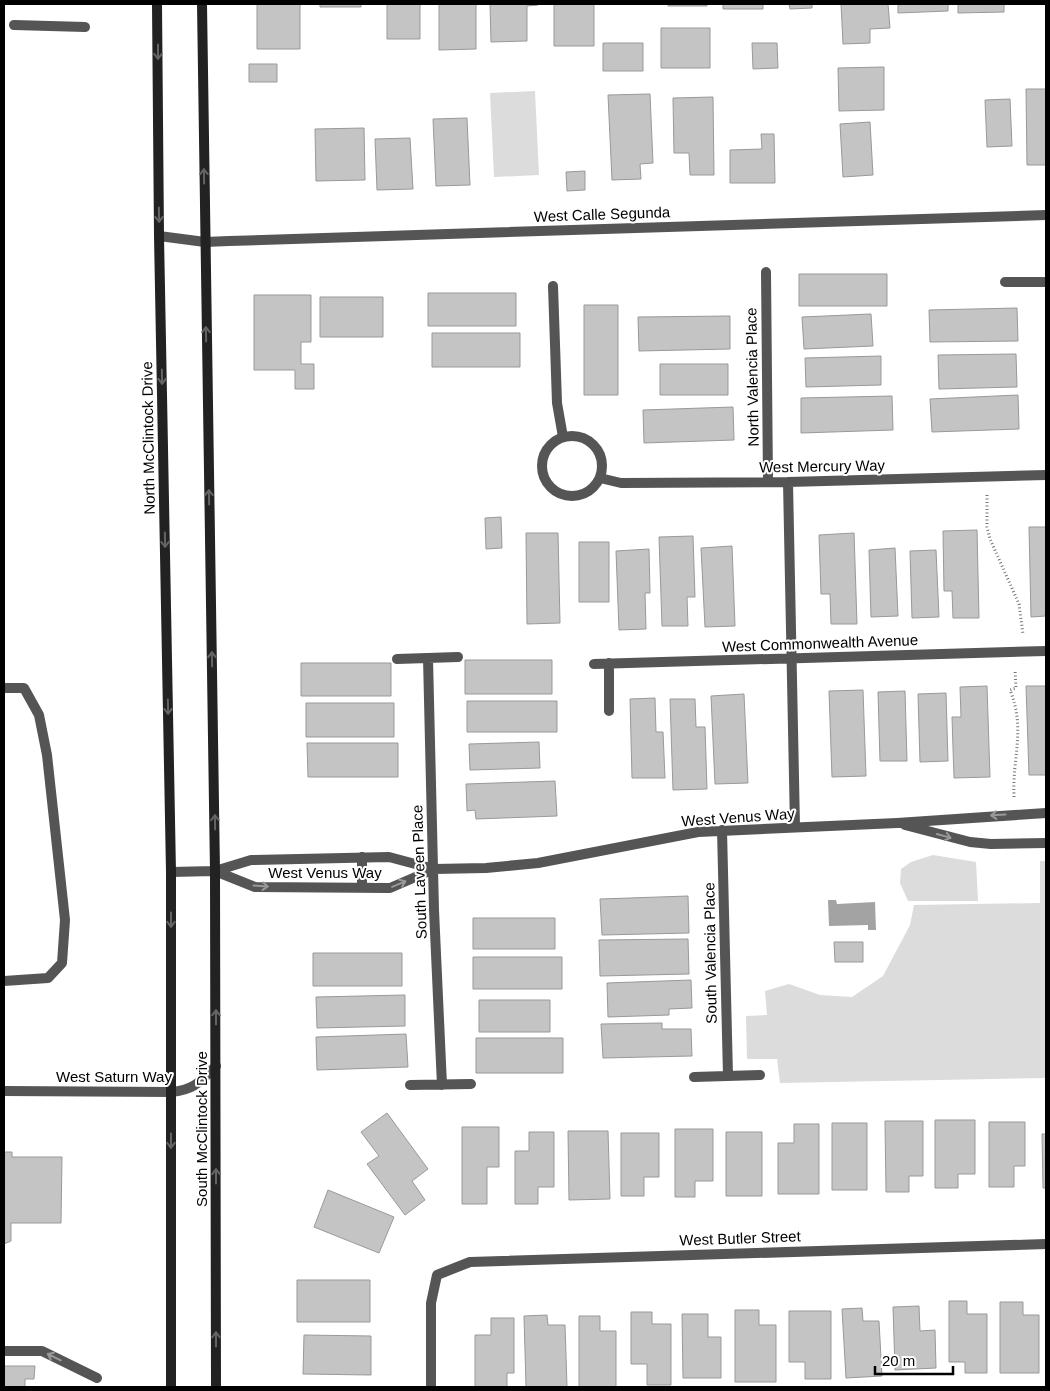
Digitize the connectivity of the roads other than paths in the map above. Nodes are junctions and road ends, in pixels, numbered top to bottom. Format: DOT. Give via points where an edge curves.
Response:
graph roads {
  1 [pos="157,4"];
  2 [pos="202,4"];
  3 [pos="14,25"];
  4 [pos="85,27"];
  5 [pos="1046,215"];
  6 [pos="160,236"];
  7 [pos="205,242"];
  8 [pos="766,272"];
  9 [pos="1005,282"];
  10 [pos="1046,282"];
  11 [pos="553,286"];
  12 [pos="563,437"];
  13 [pos="1046,475"];
  14 [pos="600,478"];
  15 [pos="768,482"];
  16 [pos="788,482"];
  17 [pos="1046,651"];
  18 [pos="458,657"];
  19 [pos="428,658"];
  20 [pos="790,658"];
  21 [pos="397,659"];
  22 [pos="609,663"];
  23 [pos="594,664"];
  24 [pos="4,688"];
  25 [pos="609,711"];
  26 [pos="1046,813"];
  27 [pos="897,823"];
  28 [pos="795,827"];
  29 [pos="722,830"];
  30 [pos="1046,843"];
  31 [pos="362,857"];
  32 [pos="434,869"];
  33 [pos="215,871"];
  34 [pos="171,872"];
  35 [pos="362,888"];
  36 [pos="4,981"];
  37 [pos="216,1066"];
  38 [pos="760,1075"];
  39 [pos="728,1076"];
  40 [pos="694,1077"];
  41 [pos="442,1084"];
  42 [pos="471,1084"];
  43 [pos="410,1085"];
  44 [pos="4,1091"];
  45 [pos="171,1092"];
  46 [pos="1046,1244"];
  47 [pos="4,1351"];
  48 [pos="98,1378"];
  49 [pos="171,1387"];
  50 [pos="216,1387"];
  51 [pos="431,1387"];
  1 -- 6 [label="main road, North McClintock Drive, one-way"];
  7 -- 2 [label="main road, one-way"];
  3 -- 4 [label="street"];
  5 -- 7 [label="street, West Calle Segunda"];
  6 -- 7 [label="street, West Calle Segunda"];
  6 -- 34 [label="main road, North McClintock Drive, one-way"];
  33 -- 7 [label="main road, one-way"];
  8 -- 15 [label="street, North Valencia Place"];
  9 -- 10 [label="street"];
  11 -- 12 [label="street" via="557,403"];
  12 -- 14 [label="street" via="572,436 591,442 601,459"];
  12 -- 14 [label="street" via="547,449 543,458 544,478 549,486 567,496 577,496 594,486"];
  13 -- 16 [label="street, West Mercury Way"];
  14 -- 15 [label="street, West Mercury Way" via="621,484"];
  15 -- 16 [label="street, West Mercury Way"];
  16 -- 20 [label="street"];
  17 -- 20 [label="street, West Commonwealth Avenue"];
  18 -- 19 [label="street"];
  19 -- 21 [label="street"];
  19 -- 32 [label="street, South Laveen Place"];
  20 -- 22 [label="street, West Commonwealth Avenue"];
  20 -- 28 [label="street"];
  22 -- 23 [label="street, West Commonwealth Avenue"];
  22 -- 25 [label="street"];
  24 -- 36 [label="street" via="24,688 39,715 47,755 65,920 62,963 48,978"];
  26 -- 27 [label="street, West Venus Way, one-way"];
  27 -- 28 [label="street, West Venus Way"];
  27 -- 30 [label="street, one-way" via="970,842"];
  28 -- 29 [label="street, West Venus Way"];
  29 -- 32 [label="street, West Venus Way" via="538,862"];
  29 -- 39 [label="street, South Valencia Place"];
  31 -- 32 [label="street, West Venus Way" via="388,857"];
  31 -- 33 [label="street, West Venus Way" via="251,860"];
  31 -- 35 [label="street"];
  35 -- 32 [label="street, West Venus Way, one-way" via="390,888"];
  32 -- 41 [label="street, South Laveen Place"];
  33 -- 34 [label="street, West Venus Way"];
  33 -- 35 [label="street, West Venus Way, one-way" via="255,887"];
  37 -- 33 [label="main road, South McClintock Drive, one-way"];
  34 -- 45 [label="main road, South McClintock Drive, one-way"];
  37 -- 45 [label="street, West Saturn Way" via="186,1090"];
  50 -- 37 [label="main road, South McClintock Drive, one-way"];
  38 -- 39 [label="street"];
  39 -- 40 [label="street"];
  41 -- 42 [label="street"];
  41 -- 43 [label="street"];
  44 -- 45 [label="street, West Saturn Way"];
  45 -- 49 [label="main road, South McClintock Drive, one-way"];
  46 -- 51 [label="street, West Butler Street" via="470,1262 437,1275 431,1304"];
  48 -- 47 [label="street, one-way" via="42,1351"];
}
